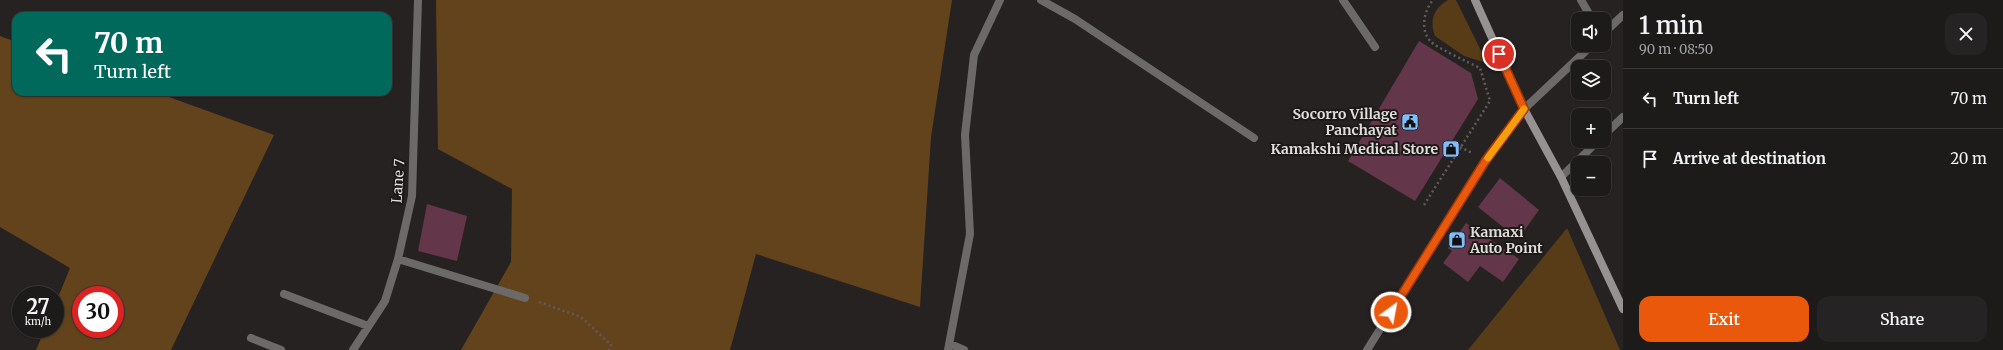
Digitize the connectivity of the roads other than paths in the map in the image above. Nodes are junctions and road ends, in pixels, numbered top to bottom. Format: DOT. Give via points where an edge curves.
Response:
graph roads {
  1 [pos="418,0"];
  2 [pos="1000,0"];
  3 [pos="1041,0"];
  4 [pos="1343,0"];
  5 [pos="1475,0"];
  6 [pos="1581,0"];
  7 [pos="1588,12"];
  8 [pos="1623,15"];
  9 [pos="1611,26"];
  10 [pos="1375,47"];
  11 [pos="1585,52"];
  12 [pos="1524,109"];
  13 [pos="1623,117"];
  14 [pos="1611,128"];
  15 [pos="1254,138"];
  16 [pos="1591,148"];
  17 [pos="1561,177"];
  18 [pos="398,259"];
  19 [pos="284,294"];
  20 [pos="525,298"];
  21 [pos="1623,309"];
  22 [pos="368,326"];
  23 [pos="251,338"];
  24 [pos="949,347"];
  25 [pos="281,350"];
  26 [pos="353,350"];
  27 [pos="964,350"];
  28 [pos="1367,350"];
  1 -- 18 [label="street, Lane 7" via="412,196"];
  2 -- 24 [label="street" via="974,56 965,135 970,234"];
  3 -- 15 [label="street" via="1075,19"];
  4 -- 10 [label="street"];
  5 -- 12 [label="street"];
  6 -- 7 [label="street"];
  8 -- 9 [label="street"];
  11 -- 12 [label="street"];
  12 -- 17 [label="street"];
  12 -- 28 [label="street" via="1486,160"];
  13 -- 14 [label="street"];
  16 -- 17 [label="street"];
  17 -- 21 [label="street"];
  18 -- 20 [label="street"];
  18 -- 22 [label="street, Lane 7" via="385,301"];
  19 -- 22 [label="street"];
  22 -- 26 [label="street, Lane 7"];
  23 -- 25 [label="street"];
  24 -- 27 [label="street"];
}
